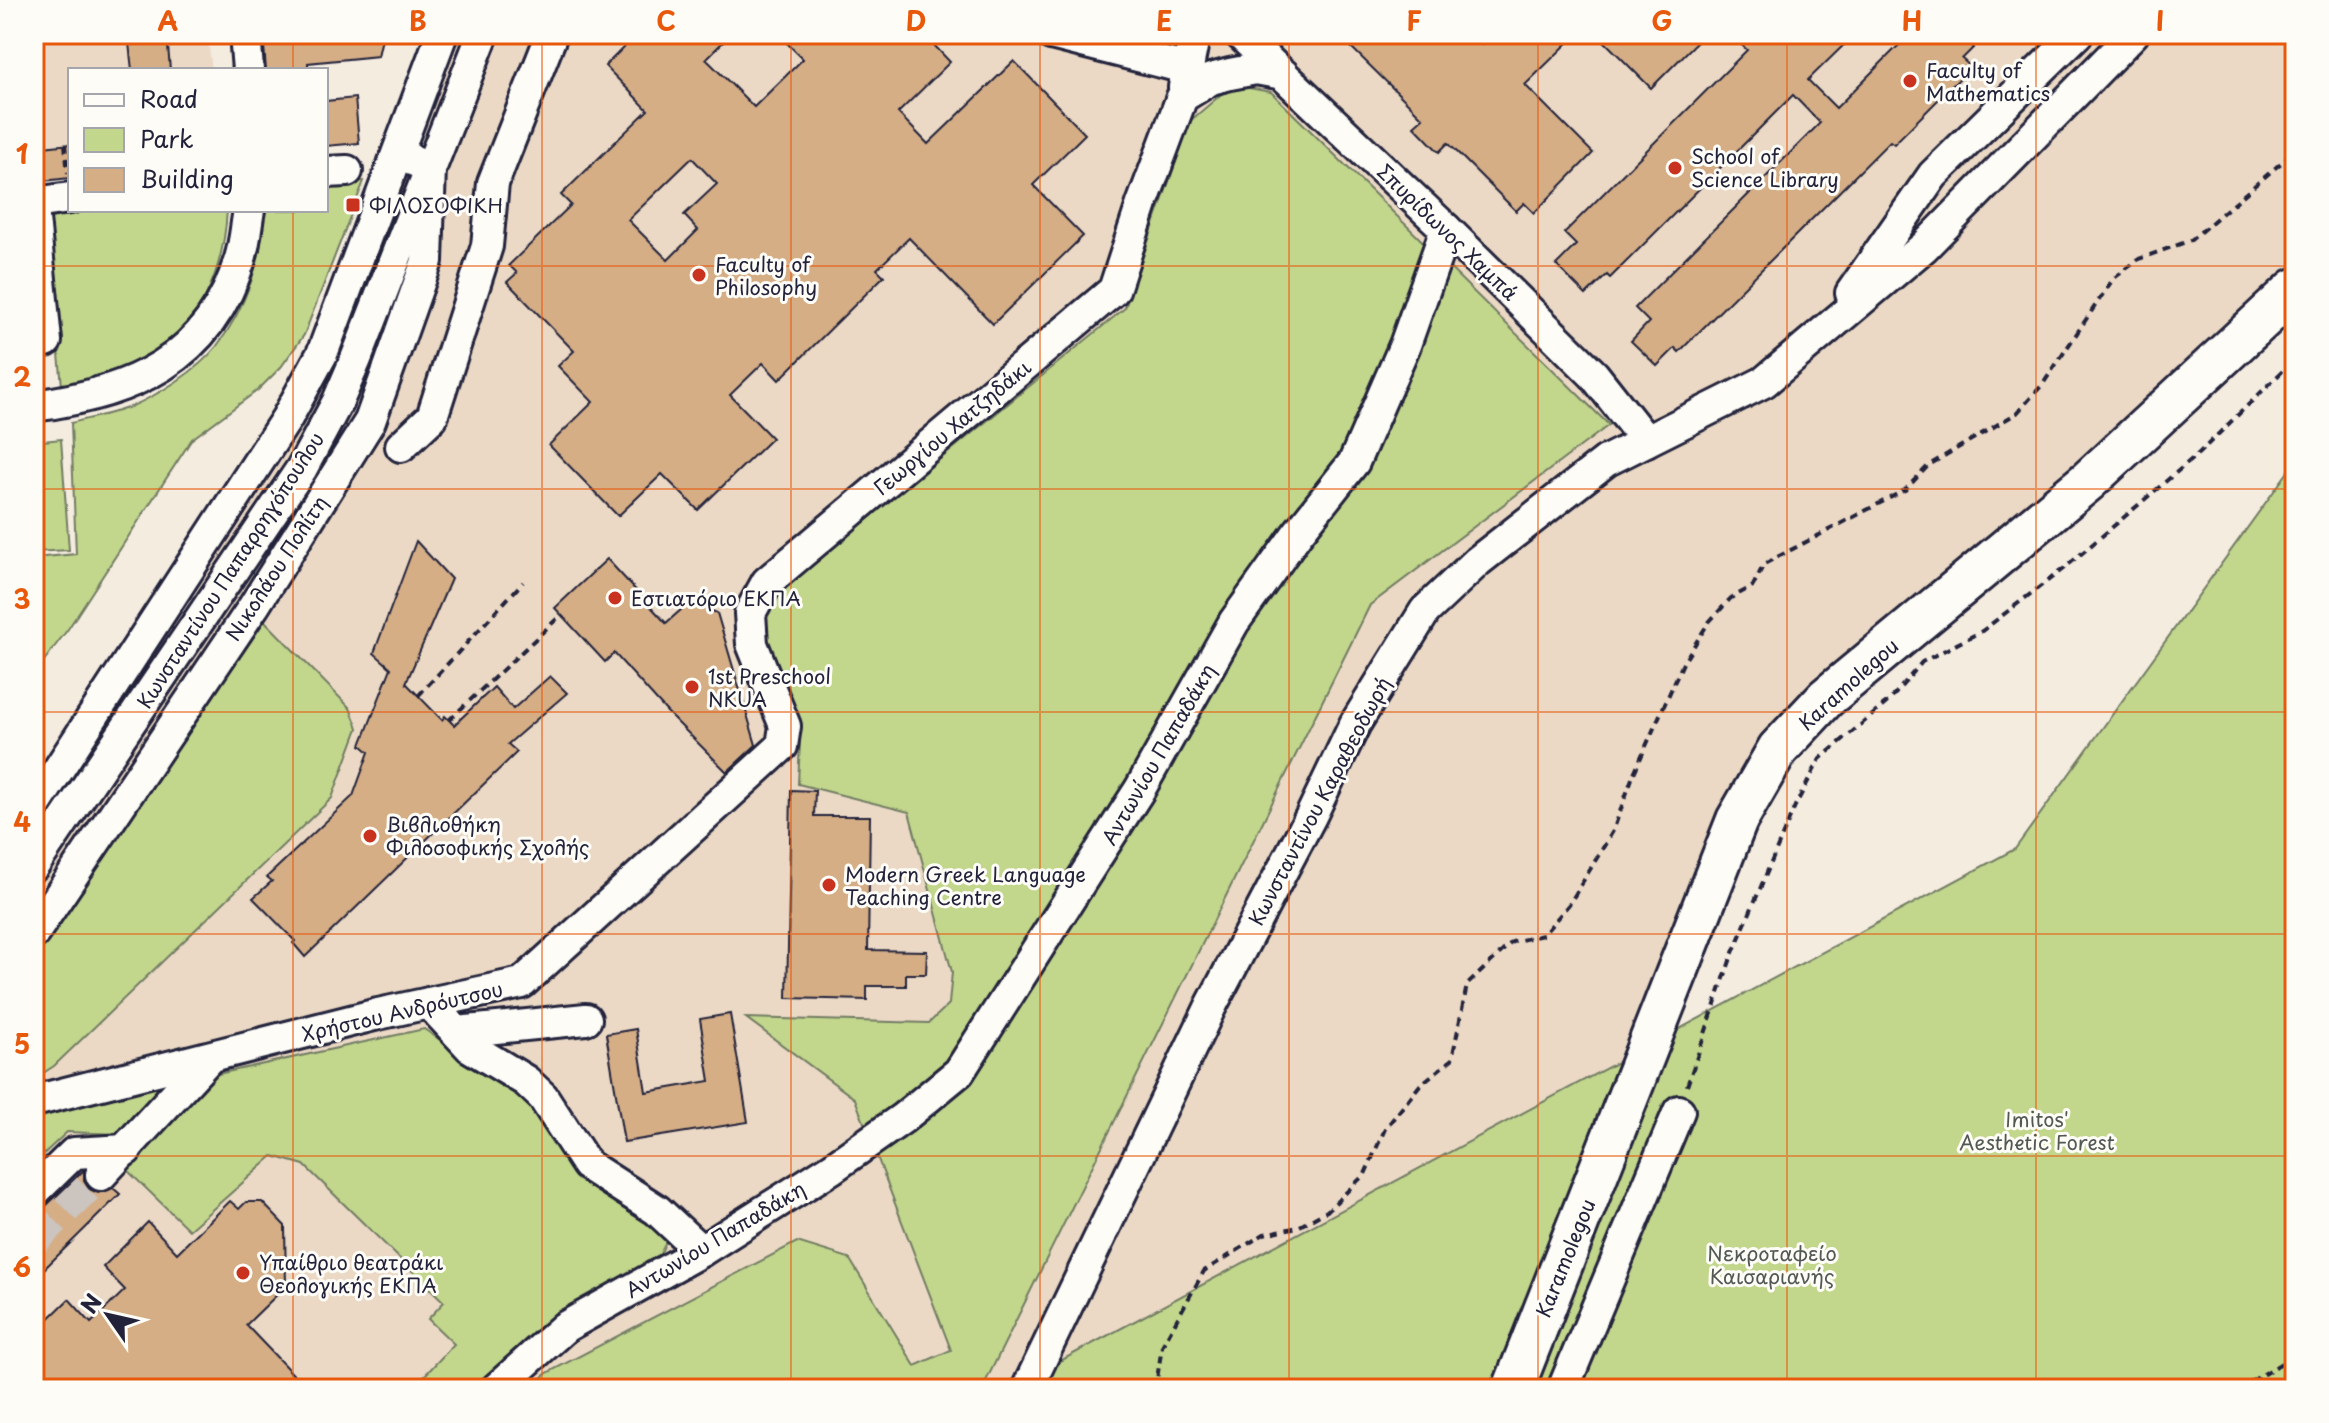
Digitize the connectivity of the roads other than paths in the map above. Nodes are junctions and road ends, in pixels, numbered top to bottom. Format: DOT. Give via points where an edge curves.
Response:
graph roads {
  1 [pos="245,34"];
  2 [pos="442,34"];
  3 [pos="483,34"];
  4 [pos="552,34"];
  5 [pos="1051,34"];
  6 [pos="1191,34"];
  7 [pos="1240,34"];
  8 [pos="2077,34"];
  9 [pos="2101,34"];
  10 [pos="2133,34"];
  11 [pos="248,68"];
  12 [pos="1283,74"];
  13 [pos="1185,83"];
  14 [pos="399,155"];
  15 [pos="430,167"];
  16 [pos="68,187"];
  17 [pos="34,203"];
  18 [pos="249,212"];
  19 [pos="34,218"];
  20 [pos="1446,229"];
  21 [pos="1897,269"];
  22 [pos="2295,289"];
  23 [pos="1826,327"];
  24 [pos="46,341"];
  25 [pos="34,406"];
  26 [pos="1646,441"];
  27 [pos="401,446"];
  28 [pos="782,746"];
  29 [pos="34,807"];
  30 [pos="34,865"];
  31 [pos="34,933"];
  32 [pos="429,1003"];
  33 [pos="586,1019"];
  34 [pos="457,1032"];
  35 [pos="210,1057"];
  36 [pos="34,1101"];
  37 [pos="1679,1111"];
  38 [pos="126,1150"];
  39 [pos="101,1175"];
  40 [pos="1596,1182"];
  41 [pos="34,1192"];
  42 [pos="1642,1198"];
  43 [pos="701,1251"];
  44 [pos="496,1389"];
  45 [pos="1027,1389"];
  46 [pos="1513,1389"];
  47 [pos="1563,1389"];
  1 -- 11 [label="street"];
  2 -- 14 [label="street, Κωνσταντίνου Παπαρρηγόπουλου"];
  3 -- 15 [label="street, Κωνσταντίνου Παπαρρηγόπουλου"];
  4 -- 27 [label="street" via="493,183 487,246 432,417"];
  5 -- 13 [label="street"];
  6 -- 13 [label="street, Γεωργίου Χατζηδάκι"];
  7 -- 12 [label="street, Σπυρίδωνος Χαμπά"];
  8 -- 23 [label="street" via="1933,175"];
  9 -- 21 [label="street" via="1949,187"];
  10 -- 21 [label="street, Κωνσταντίνου Καραθεοδωρή"];
  12 -- 13 [label="street" via="1256,69"];
  12 -- 20 [label="street, Σπυρίδωνος Χαμπά"];
  13 -- 28 [label="street, Γεωργίου Χατζηδάκι" via="1114,290 767,582 750,613 752,644 785,726"];
  14 -- 15 [label="street"];
  14 -- 29 [label="street, Κωνσταντίνου Παπαρρηγόπουλου" via="310,379"];
  15 -- 30 [label="street, Κωνσταντίνου Παπαρρηγόπουλου" via="356,359 302,468"];
  15 -- 31 [label="street, Νικολάου Πολίτη" via="427,261 370,421 254,606"];
  16 -- 17 [label="street"];
  18 -- 25 [label="street" via="240,259 224,299 199,338 161,369 122,387"];
  19 -- 24 [label="street"];
  20 -- 26 [label="street, Σπυρίδωνος Χαμπά" via="1594,375"];
  20 -- 43 [label="street, Αντωνίου Παπαδάκη" via="1405,345 1354,462 1234,622 1140,789 959,1072 832,1168"];
  21 -- 23 [label="street, Κωνσταντίνου Καραθεοδωρή"];
  22 -- 40 [label="main road, Karamolegou" via="2088,481 1826,698 1778,749 1737,820"];
  23 -- 26 [label="street, Κωνσταντίνου Καραθεοδωρή" via="1764,382"];
  26 -- 45 [label="street, Κωνσταντίνου Καραθεοδωρή" via="1606,461 1478,561 1425,611 1408,637 1355,724 1211,1006"];
  28 -- 32 [label="street, Χρήστου Ανδρόυτσου" via="522,983"];
  32 -- 34 [label="street"];
  32 -- 35 [label="street, Χρήστου Ανδρόυτσου"];
  33 -- 34 [label="street"];
  34 -- 43 [label="street" via="470,1047 543,1097 587,1165 657,1210"];
  35 -- 36 [label="street, Χρήστου Ανδρόυτσου"];
  35 -- 38 [label="street"];
  37 -- 42 [label="street"];
  38 -- 39 [label="street"];
  38 -- 41 [label="street" via="74,1153"];
  40 -- 42 [label="street"];
  40 -- 46 [label="main road, Karamolegou"];
  42 -- 47 [label="street"];
  43 -- 44 [label="street, Αντωνίου Παπαδάκη" via="565,1327"];
}
